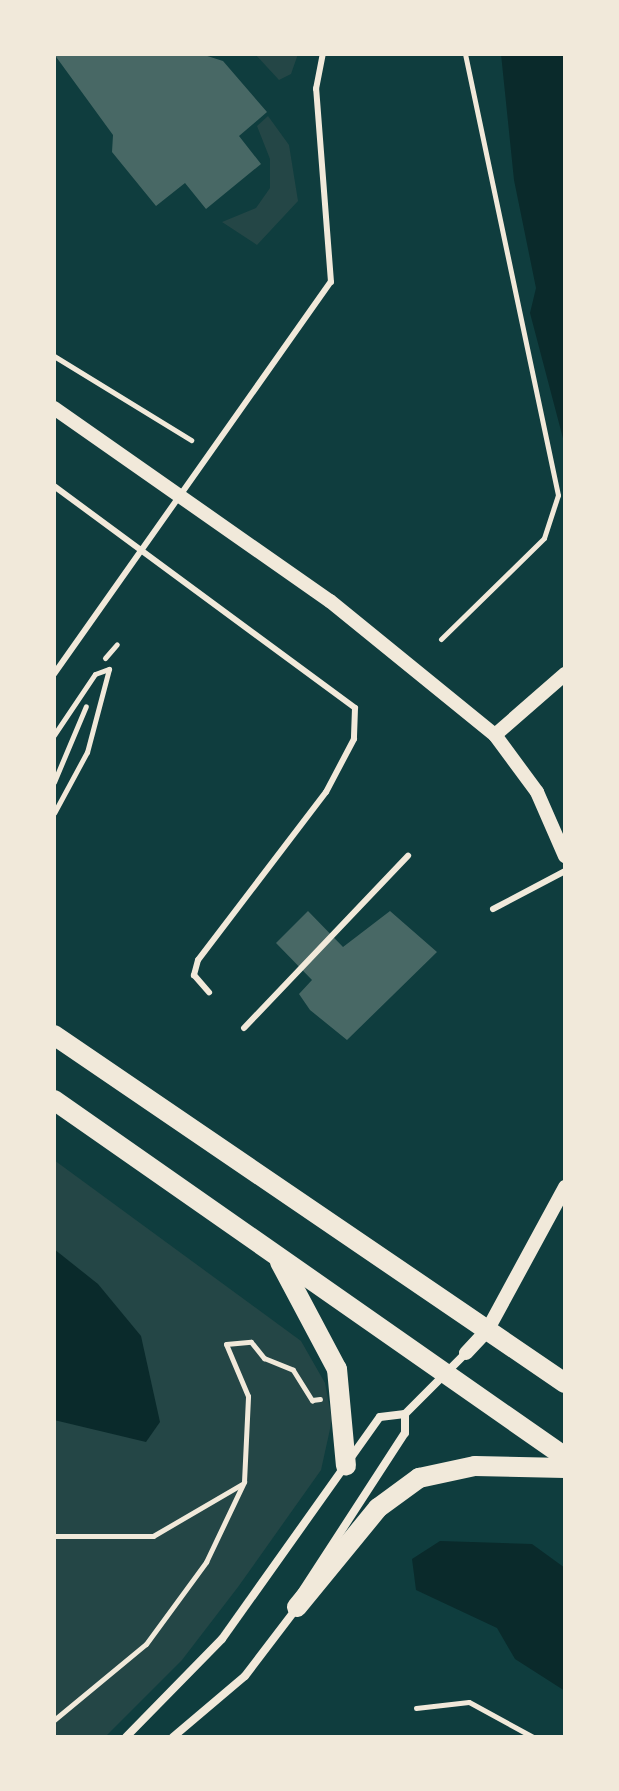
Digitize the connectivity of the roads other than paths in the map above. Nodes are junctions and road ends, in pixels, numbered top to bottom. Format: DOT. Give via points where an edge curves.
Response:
graph roads {
  1 [pos="323,54"];
  2 [pos="54,408"];
  3 [pos="54,486"];
  4 [pos="178,494"];
  5 [pos="141,548"];
  6 [pos="54,674"];
  7 [pos="565,674"];
  8 [pos="495,735"];
  9 [pos="408,856"];
  10 [pos="565,856"];
  11 [pos="565,871"];
  12 [pos="493,909"];
  13 [pos="209,992"];
  14 [pos="244,1028"];
  15 [pos="54,1035"];
  16 [pos="54,1100"];
  17 [pos="565,1187"];
  18 [pos="276,1255"];
  19 [pos="488,1329"];
  20 [pos="466,1353"];
  21 [pos="445,1374"];
  22 [pos="565,1383"];
  23 [pos="405,1414"];
  24 [pos="565,1457"];
  25 [pos="346,1466"];
  26 [pos="565,1468"];
  27 [pos="297,1607"];
  28 [pos="126,1737"];
  29 [pos="173,1737"];
  1 -- 4 [label="lane" via="316,89 331,282"];
  2 -- 4 [label="street"];
  3 -- 5 [label="lane"];
  4 -- 5 [label="lane"];
  4 -- 8 [label="street" via="330,601"];
  5 -- 6 [label="lane"];
  5 -- 13 [label="lane" via="345,695 358,721 326,792 198,960 194,975"];
  7 -- 8 [label="street"];
  8 -- 10 [label="street" via="537,792"];
  9 -- 14 [label="lane"];
  11 -- 12 [label="lane"];
  15 -- 19 [label="main road"];
  16 -- 18 [label="main road"];
  17 -- 19 [label="street"];
  18 -- 21 [label="main road"];
  18 -- 25 [label="main road" via="337,1369"];
  19 -- 20 [label="street"];
  19 -- 22 [label="main road"];
  20 -- 21 [label="street"];
  21 -- 23 [label="street"];
  21 -- 24 [label="main road"];
  23 -- 25 [label="street" via="380,1417"];
  23 -- 27 [label="street" via="405,1433 302,1582"];
  25 -- 28 [label="street" via="222,1639"];
  26 -- 27 [label="main road" via="475,1466 419,1478 378,1508"];
  27 -- 29 [label="street" via="245,1676"];
}
